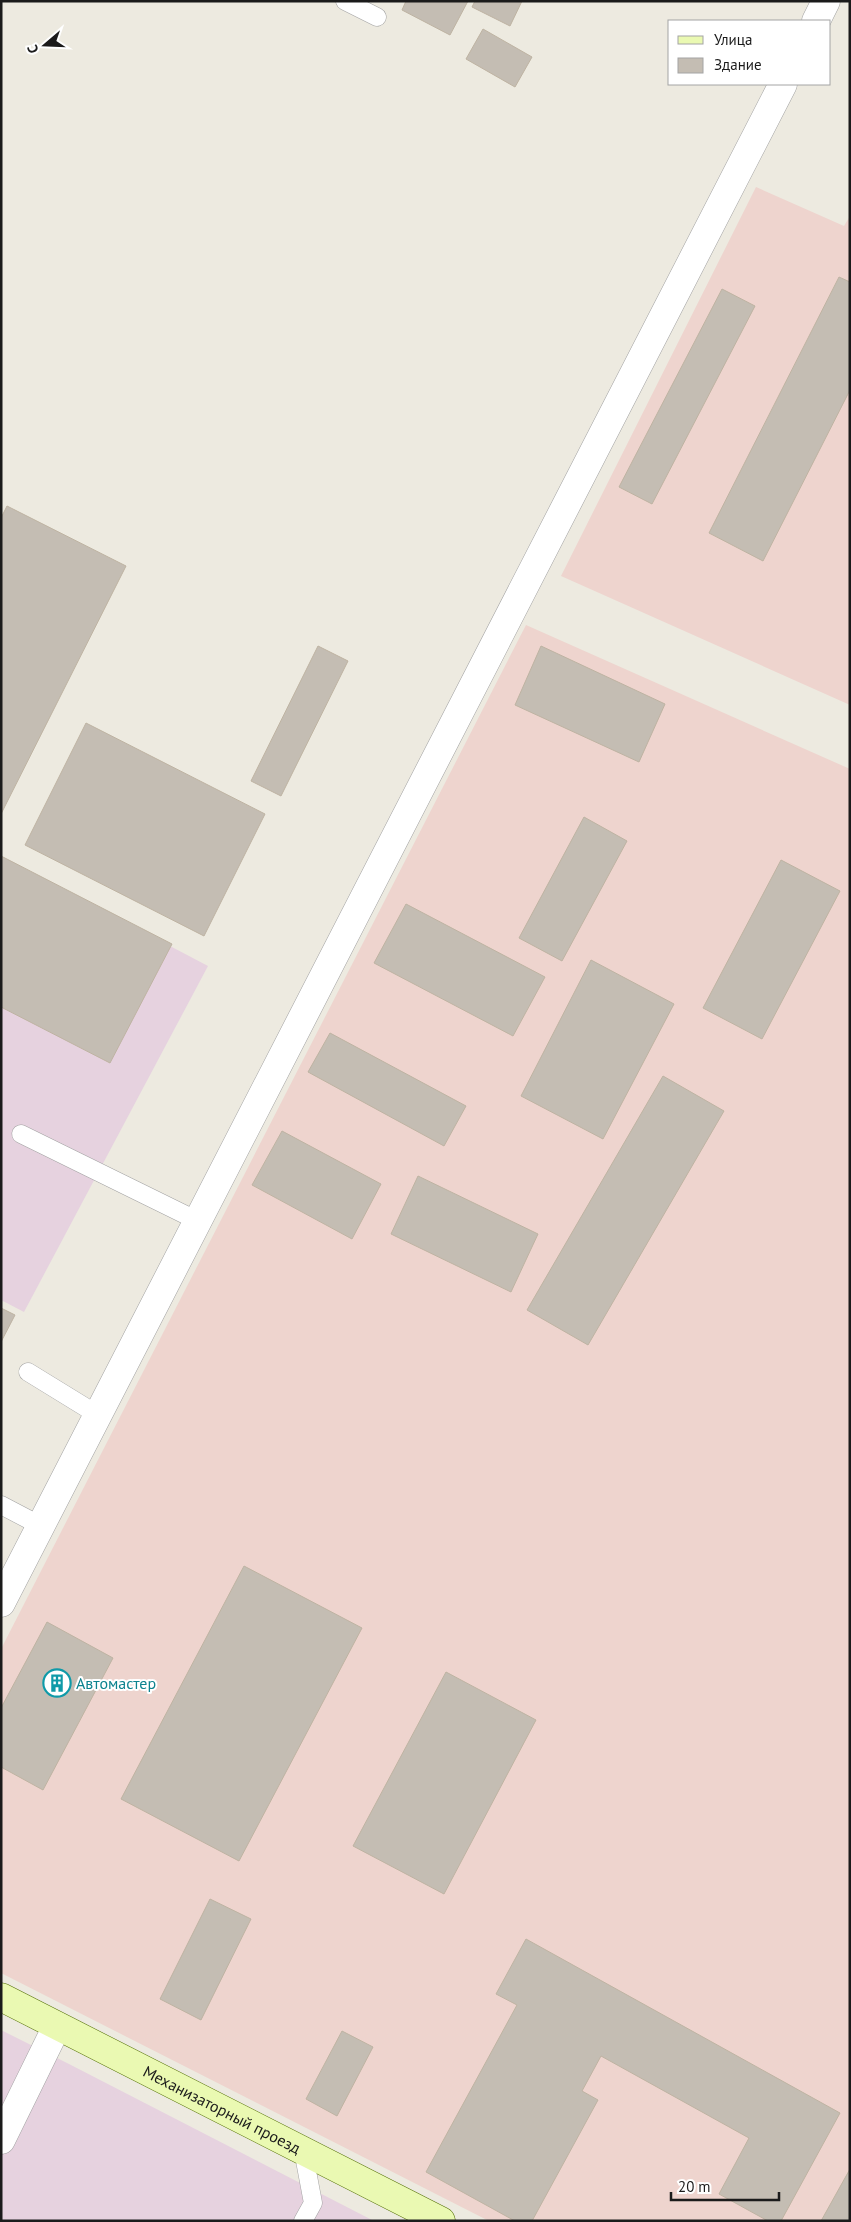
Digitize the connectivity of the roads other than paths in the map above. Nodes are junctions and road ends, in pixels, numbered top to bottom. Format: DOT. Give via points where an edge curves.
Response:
graph roads {
  1 [pos="345,1"];
  2 [pos="826,1"];
  3 [pos="377,17"];
  4 [pos="816,20"];
  5 [pos="782,85"];
  6 [pos="21,1134"];
  7 [pos="198,1221"];
  8 [pos="28,1372"];
  9 [pos="98,1415"];
  10 [pos="1,1505"];
  11 [pos="41,1526"];
  12 [pos="1,1603"];
  13 [pos="1,1997"];
  14 [pos="58,2026"];
  15 [pos="1,2140"];
  16 [pos="303,2150"];
  17 [pos="303,2221"];
  18 [pos="441,2221"];
  1 -- 3 [label="lane"];
  2 -- 4 [label="street"];
  5 -- 7 [label="street"];
  6 -- 7 [label="lane"];
  7 -- 9 [label="street"];
  8 -- 9 [label="lane"];
  9 -- 11 [label="street"];
  10 -- 11 [label="lane"];
  11 -- 12 [label="street"];
  13 -- 14 [label="street, Механизаторный проезд"];
  14 -- 15 [label="street"];
  14 -- 16 [label="street, Механизаторный проезд"];
  16 -- 17 [label="lane" via="312,2203"];
  16 -- 18 [label="street, Механизаторный проезд"];
}
